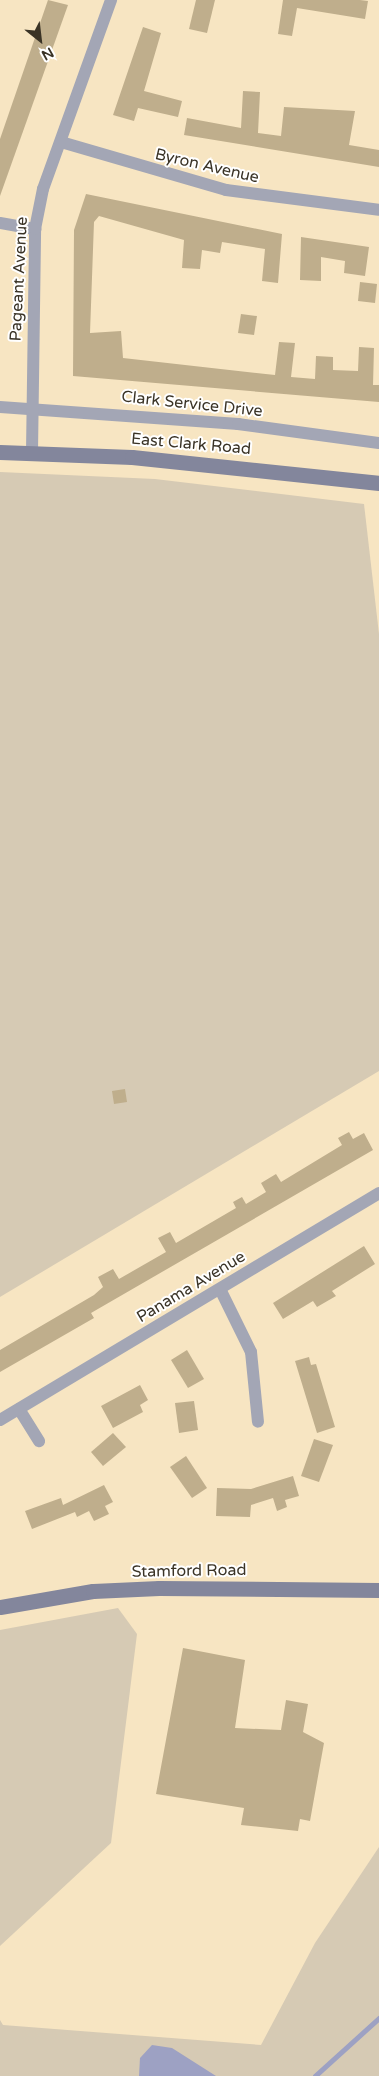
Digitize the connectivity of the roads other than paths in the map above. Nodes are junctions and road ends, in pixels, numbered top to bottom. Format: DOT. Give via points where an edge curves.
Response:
graph roads {
  1 [pos="111,0"];
  2 [pos="61,142"];
  3 [pos="379,210"];
  4 [pos="0,223"];
  5 [pos="35,229"];
  6 [pos="0,407"];
  7 [pos="32,407"];
  8 [pos="379,443"];
  9 [pos="0,452"];
  10 [pos="32,452"];
  11 [pos="379,483"];
  12 [pos="379,1193"];
  13 [pos="220,1289"];
  14 [pos="19,1409"];
  15 [pos="0,1420"];
  16 [pos="258,1422"];
  17 [pos="39,1441"];
  18 [pos="379,1590"];
  19 [pos="0,1607"];
  1 -- 2 [label="street, Pageant Avenue"];
  2 -- 3 [label="street, Byron Avenue" via="226,190"];
  2 -- 5 [label="street, Pageant Avenue"];
  4 -- 5 [label="street"];
  5 -- 7 [label="street, Pageant Avenue"];
  6 -- 7 [label="street, Clark Service Drive"];
  7 -- 8 [label="street, Clark Service Drive" via="238,424"];
  7 -- 10 [label="street, Pageant Avenue"];
  9 -- 10 [label="main road, East Clark Road"];
  10 -- 11 [label="main road, East Clark Road" via="254,467"];
  12 -- 13 [label="street, Panama Avenue"];
  13 -- 14 [label="street, Panama Avenue"];
  13 -- 16 [label="street" via="251,1352"];
  14 -- 15 [label="street, Panama Avenue"];
  14 -- 17 [label="street"];
  18 -- 19 [label="main road, Stamford Road" via="131,1589 61,1595"];
}
